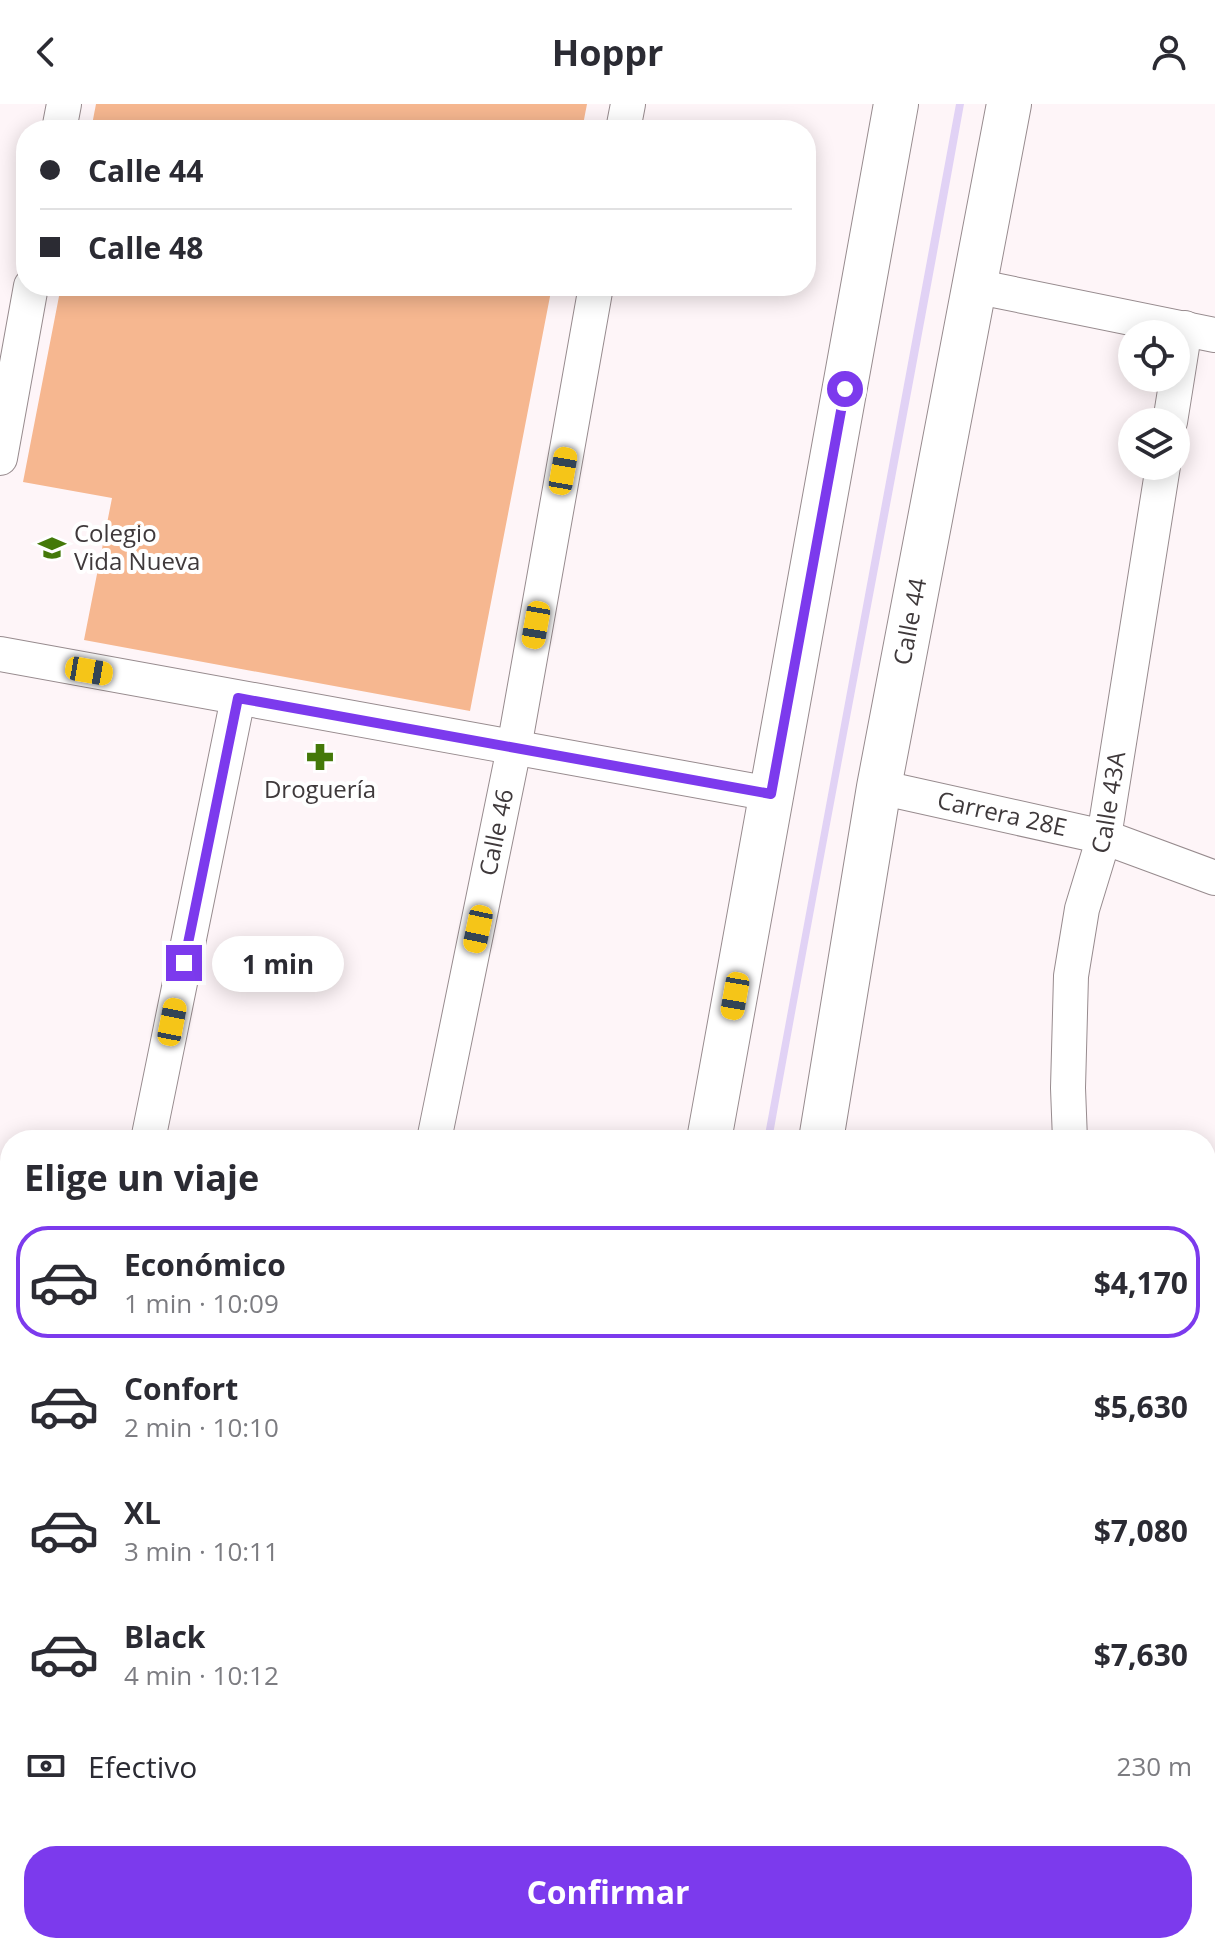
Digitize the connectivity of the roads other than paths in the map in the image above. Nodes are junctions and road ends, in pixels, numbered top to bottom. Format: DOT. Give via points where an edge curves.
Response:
graph roads {
  1 [pos="896,104"];
  2 [pos="1009,104"];
  3 [pos="974,286"];
  4 [pos="29,296"];
  5 [pos="594,296"];
  6 [pos="1200,332"];
  7 [pos="1175,408"];
  8 [pos="0,458"];
  9 [pos="1161,480"];
  10 [pos="0,654"];
  11 [pos="238,698"];
  12 [pos="514,748"];
  13 [pos="879,787"];
  14 [pos="771,794"];
  15 [pos="1104,837"];
  16 [pos="1213,874"];
  17 [pos="150,1130"];
  18 [pos="436,1130"];
  19 [pos="711,1130"];
  20 [pos="823,1130"];
  21 [pos="1070,1130"];
  1 -- 14 [label="main road"];
  2 -- 3 [label="main road, Calle 44"];
  3 -- 6 [label="street"];
  3 -- 13 [label="main road, Calle 44"];
  4 -- 8 [label="street"];
  5 -- 12 [label="street, Calle 46"];
  6 -- 7 [label="street"];
  9 -- 15 [label="street, Calle 43A"];
  10 -- 11 [label="street"];
  11 -- 12 [label="street"];
  11 -- 17 [label="street"];
  12 -- 14 [label="street"];
  12 -- 18 [label="street, Calle 46"];
  13 -- 15 [label="street, Carrera 28E"];
  13 -- 20 [label="main road, Calle 44"];
  14 -- 19 [label="main road"];
  15 -- 16 [label="street, Carrera 28E"];
  15 -- 21 [label="street, Calle 43A" via="1082,909 1071,976"];
}
